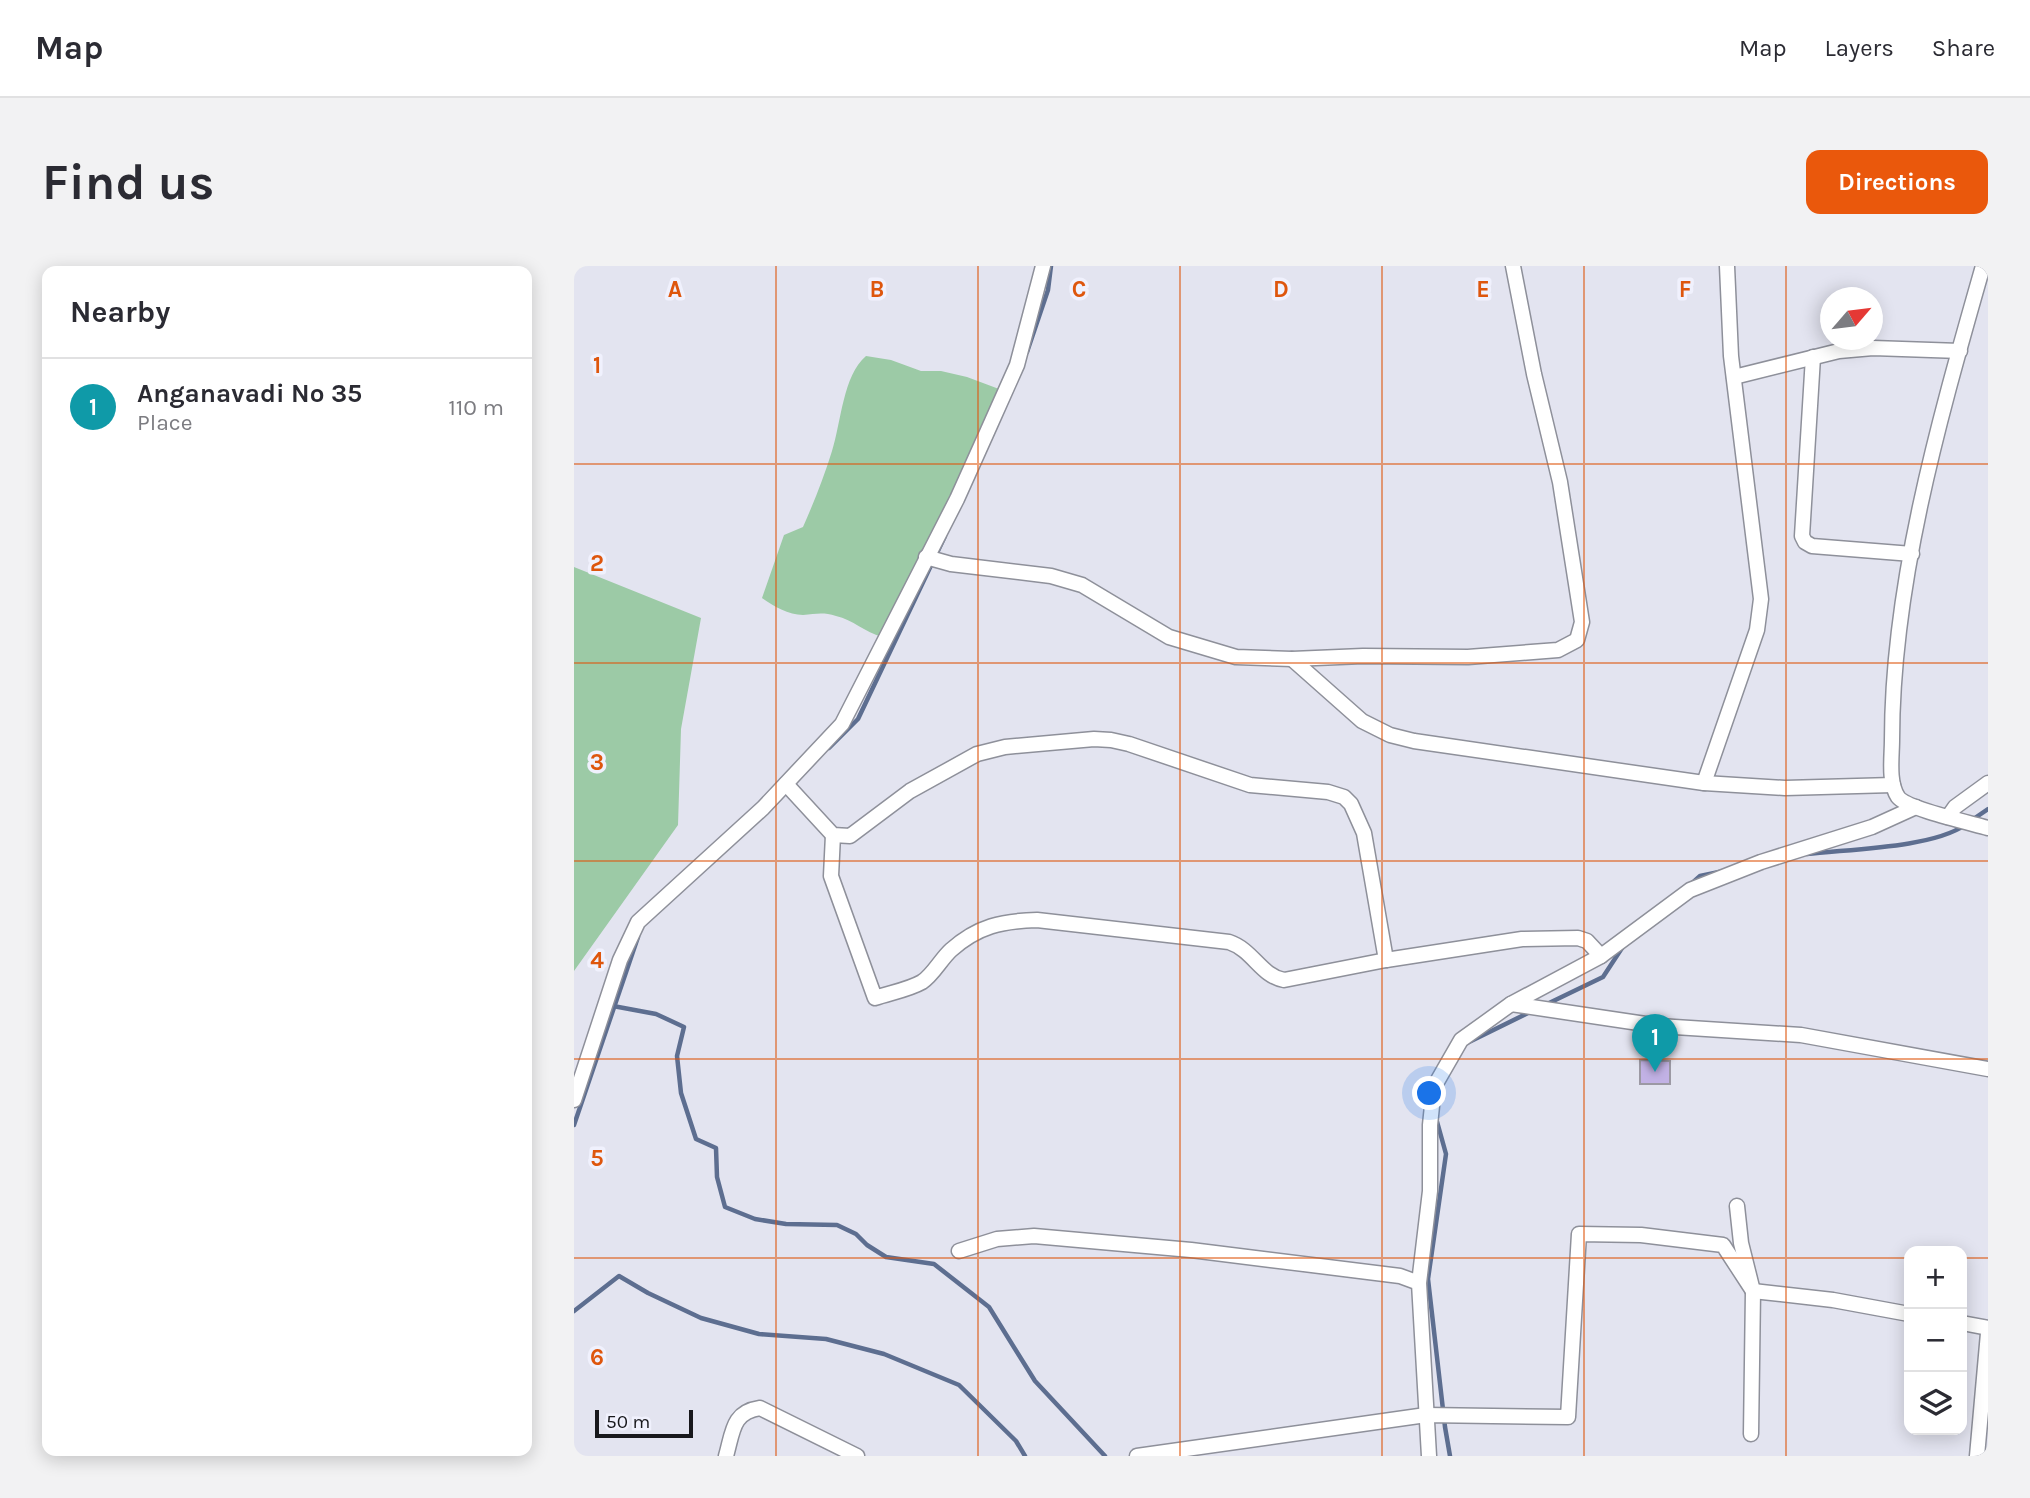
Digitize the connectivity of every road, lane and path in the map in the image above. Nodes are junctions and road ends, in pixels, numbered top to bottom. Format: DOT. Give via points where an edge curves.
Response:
graph roads {
  1 [pos="1043,266"];
  2 [pos="1513,266"];
  3 [pos="1727,266"];
  4 [pos="1983,266"];
  5 [pos="1960,351"];
  6 [pos="1814,357"];
  7 [pos="1734,377"];
  8 [pos="1912,555"];
  9 [pos="929,558"];
  10 [pos="1292,659"];
  11 [pos="1704,783"];
  12 [pos="1988,783"];
  13 [pos="786,784"];
  14 [pos="1893,785"];
  15 [pos="1916,807"];
  16 [pos="1953,814"];
  17 [pos="1988,828"];
  18 [pos="833,835"];
  19 [pos="1601,956"];
  20 [pos="1386,960"];
  21 [pos="1511,1004"];
  22 [pos="1988,1069"];
  23 [pos="574,1100"];
  24 [pos="1737,1206"];
  25 [pos="959,1251"];
  26 [pos="1419,1283"];
  27 [pos="1753,1291"];
  28 [pos="1904,1313"];
  29 [pos="1967,1324"];
  30 [pos="1988,1330"];
  31 [pos="1426,1415"];
  32 [pos="1751,1434"];
  33 [pos="726,1456"];
  34 [pos="857,1456"];
  35 [pos="1137,1456"];
  36 [pos="1429,1456"];
  37 [pos="1977,1456"];
  1 -- 9 [label="street" via="1017,365"];
  2 -- 10 [label="street" via="1569,525 1582,622 1577,640 1558,650 1468,656"];
  3 -- 7 [label="street"];
  4 -- 5 [label="street"];
  5 -- 6 [label="street" via="1873,348"];
  5 -- 8 [label="street" via="1925,480"];
  6 -- 7 [label="street"];
  6 -- 8 [label="street" via="1802,536 1812,546"];
  7 -- 11 [label="street" via="1761,599 1757,630"];
  8 -- 14 [label="street" via="1896,655"];
  9 -- 10 [label="street" via="1082,584 1169,637 1236,657"];
  9 -- 13 [label="street" via="842,724"];
  10 -- 11 [label="street" via="1362,721 1391,735"];
  11 -- 14 [label="street" via="1829,788"];
  12 -- 16 [label="street"];
  13 -- 18 [label="street"];
  13 -- 23 [label="street" via="638,922 620,960"];
  14 -- 15 [label="street" via="1900,800"];
  15 -- 16 [label="street"];
  15 -- 19 [label="street" via="1872,827 1690,890"];
  16 -- 17 [label="street"];
  18 -- 20 [label="street" via="850,836 910,791 977,754 1005,747 1111,740 1250,785 1345,797 1364,833"];
  18 -- 20 [label="street" via="831,876 875,998 923,982 952,950 976,933 992,924 1014,921 1230,942 1242,946 1266,972 1284,980"];
  19 -- 20 [label="street" via="1587,941 1566,938 1522,939"];
  19 -- 21 [label="street"];
  21 -- 22 [label="street" via="1659,1026 1801,1035"];
  21 -- 26 [label="street" via="1461,1040 1434,1087 1430,1191"];
  24 -- 27 [label="street"];
  25 -- 26 [label="street" via="997,1239 1034,1236 1204,1251 1400,1276"];
  26 -- 31 [label="street"];
  27 -- 28 [label="street"];
  27 -- 31 [label="street" via="1723,1245 1641,1235 1579,1234 1568,1417"];
  27 -- 32 [label="street"];
  29 -- 30 [label="street"];
  30 -- 37 [label="street"];
  31 -- 35 [label="street"];
  31 -- 36 [label="street"];
  33 -- 34 [label="street" via="736,1420 742,1413 760,1408"];
}
